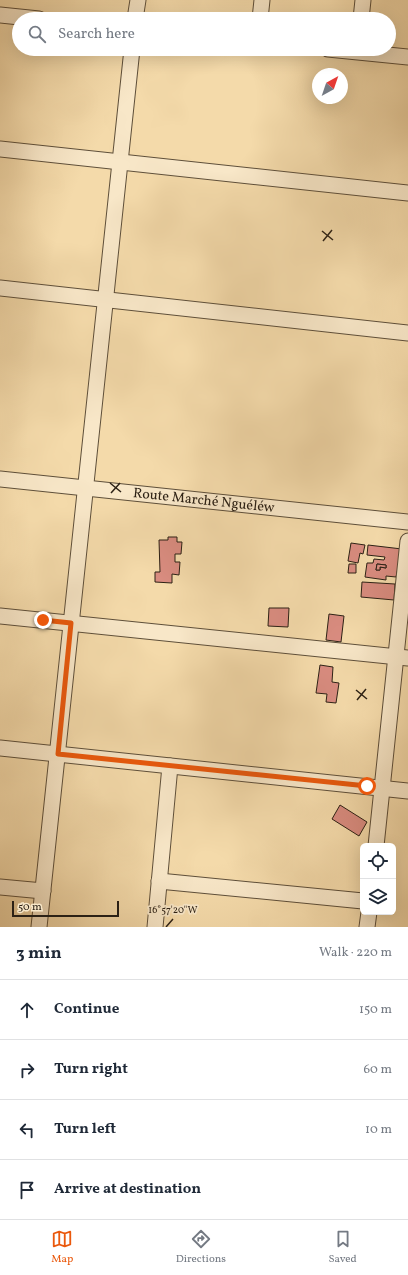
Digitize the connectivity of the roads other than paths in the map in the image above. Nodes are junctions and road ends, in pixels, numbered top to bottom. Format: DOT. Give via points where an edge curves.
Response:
graph roads {
  1 [pos="138,0"];
  2 [pos="262,0"];
  3 [pos="363,0"];
  4 [pos="137,12"];
  5 [pos="261,12"];
  6 [pos="362,12"];
  7 [pos="0,15"];
  8 [pos="12,16"];
  9 [pos="396,55"];
  10 [pos="131,56"];
  11 [pos="408,57"];
  12 [pos="0,149"];
  13 [pos="121,161"];
  14 [pos="408,193"];
  15 [pos="0,288"];
  16 [pos="106,300"];
  17 [pos="408,333"];
  18 [pos="0,479"];
  19 [pos="86,488"];
  20 [pos="408,522"];
  21 [pos="408,541"];
  22 [pos="0,616"];
  23 [pos="71,623"];
  24 [pos="402,658"];
  25 [pos="0,748"];
  26 [pos="58,754"];
  27 [pos="170,766"];
  28 [pos="382,788"];
  29 [pos="408,791"];
  30 [pos="376,843"];
  31 [pos="159,881"];
  32 [pos="0,887"];
  33 [pos="43,891"];
  34 [pos="360,901"];
  35 [pos="369,915"];
  36 [pos="39,927"];
  37 [pos="155,927"];
  38 [pos="367,927"];
  1 -- 4 [label="street"];
  2 -- 5 [label="street"];
  3 -- 6 [label="street"];
  7 -- 8 [label="street"];
  9 -- 11 [label="street"];
  10 -- 13 [label="street"];
  12 -- 13 [label="street"];
  13 -- 14 [label="street"];
  13 -- 16 [label="street"];
  15 -- 16 [label="street"];
  16 -- 17 [label="street"];
  16 -- 19 [label="street"];
  18 -- 19 [label="street, Route Marché Nguéléw"];
  19 -- 20 [label="street, Route Marché Nguéléw"];
  19 -- 23 [label="street"];
  21 -- 24 [label="street"];
  22 -- 23 [label="street"];
  23 -- 24 [label="street"];
  23 -- 26 [label="street"];
  24 -- 28 [label="street"];
  25 -- 26 [label="street"];
  26 -- 27 [label="street"];
  26 -- 33 [label="street"];
  27 -- 28 [label="street"];
  27 -- 31 [label="street"];
  28 -- 29 [label="street"];
  28 -- 30 [label="street"];
  31 -- 34 [label="street"];
  31 -- 37 [label="street"];
  32 -- 33 [label="street"];
  33 -- 36 [label="street"];
  35 -- 38 [label="street"];
}
